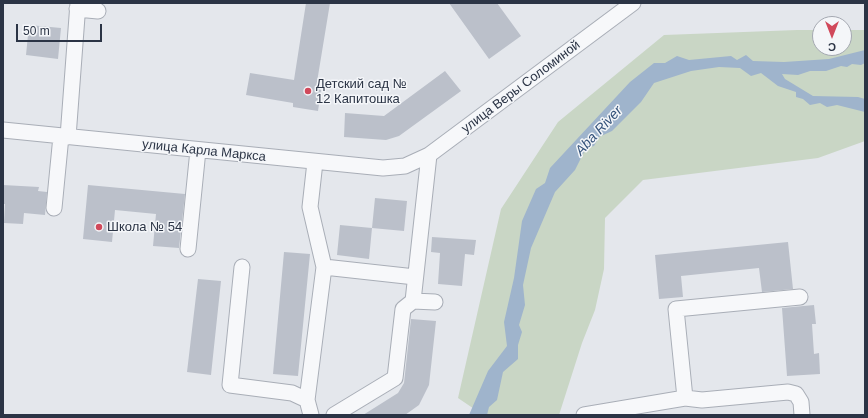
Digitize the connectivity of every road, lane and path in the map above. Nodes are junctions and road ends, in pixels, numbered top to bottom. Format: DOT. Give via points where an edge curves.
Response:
graph roads {
  1 [pos="633,3"];
  2 [pos="77,6"];
  3 [pos="98,11"];
  4 [pos="3,130"];
  5 [pos="65,137"];
  6 [pos="198,150"];
  7 [pos="429,155"];
  8 [pos="314,162"];
  9 [pos="405,166"];
  10 [pos="54,208"];
  11 [pos="188,249"];
  12 [pos="242,267"];
  13 [pos="324,267"];
  14 [pos="415,277"];
  15 [pos="800,297"];
  16 [pos="412,301"];
  17 [pos="435,302"];
  18 [pos="685,398"];
  19 [pos="307,400"];
  20 [pos="311,415"];
  21 [pos="334,415"];
  22 [pos="584,415"];
  23 [pos="802,415"];
  1 -- 7 [label="street, улица Веры Соломиной"];
  2 -- 3 [label="street"];
  2 -- 5 [label="street"];
  4 -- 5 [label="street, улица Карла Маркса"];
  5 -- 6 [label="street, улица Карла Маркса"];
  5 -- 10 [label="street"];
  6 -- 8 [label="street, улица Карла Маркса"];
  6 -- 11 [label="street"];
  7 -- 9 [label="street, улица Веры Соломиной"];
  7 -- 14 [label="street"];
  8 -- 9 [label="street, улица Карла Маркса" via="383,168"];
  8 -- 13 [label="street" via="310,207"];
  12 -- 19 [label="street" via="230,385 292,393"];
  13 -- 14 [label="street"];
  13 -- 19 [label="street"];
  14 -- 16 [label="street"];
  15 -- 18 [label="street" via="676,309"];
  16 -- 17 [label="street"];
  16 -- 21 [label="street" via="404,309 395,378"];
  18 -- 22 [label="street"];
  18 -- 23 [label="street" via="702,400 788,392 796,394 801,402"];
  19 -- 20 [label="street"];
}
